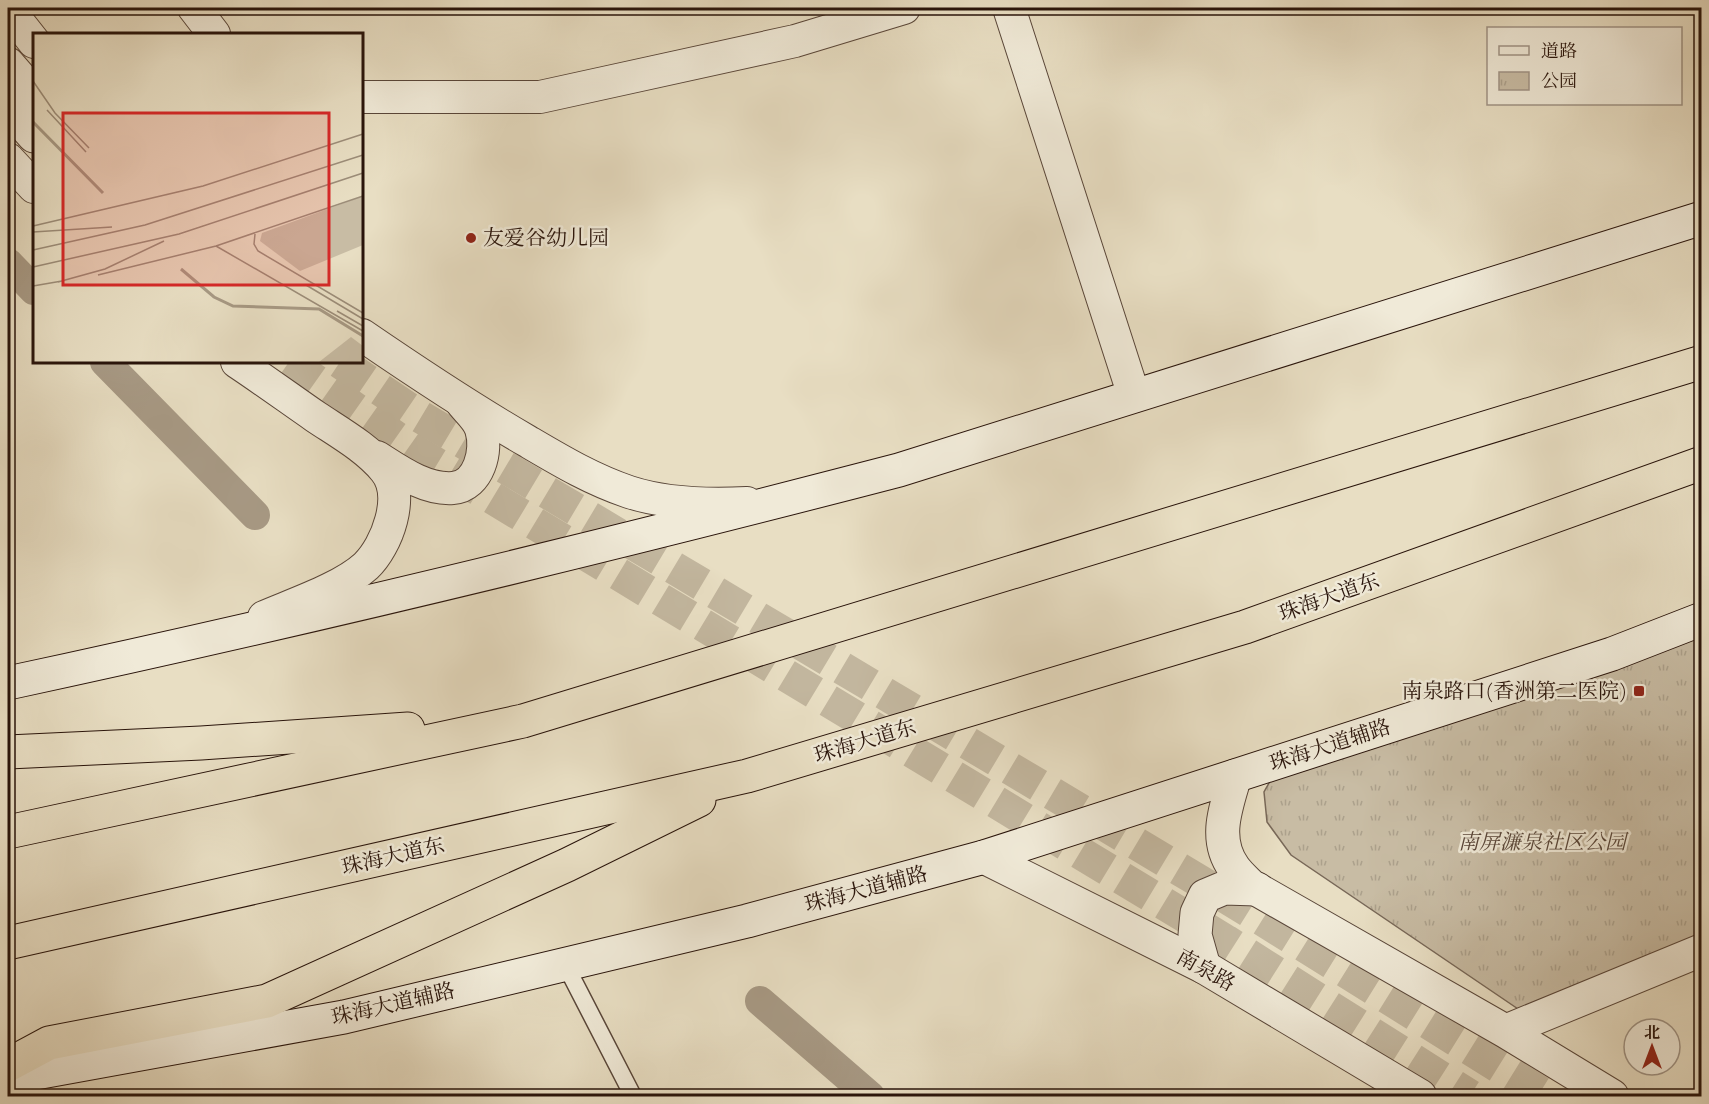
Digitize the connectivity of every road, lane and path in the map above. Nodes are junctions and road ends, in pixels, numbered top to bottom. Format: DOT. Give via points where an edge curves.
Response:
graph roads {
  1 [pos="194,8"];
  2 [pos="904,8"];
  3 [pos="1009,8"];
  4 [pos="8,9"];
  5 [pos="213,33"];
  6 [pos="33,41"];
  7 [pos="8,64"];
  8 [pos="33,92"];
  9 [pos="363,98"];
  10 [pos="8,106"];
  11 [pos="33,135"];
  12 [pos="8,159"];
  13 [pos="33,186"];
  14 [pos="1701,218"];
  15 [pos="363,335"];
  16 [pos="1701,362"];
  17 [pos="238,363"];
  18 [pos="1134,396"];
  19 [pos="461,402"];
  20 [pos="359,445"];
  21 [pos="1701,463"];
  22 [pos="778,502"];
  23 [pos="1701,619"];
  24 [pos="216,638"];
  25 [pos="8,683"];
  26 [pos="524,721"];
  27 [pos="8,752"];
  28 [pos="747,776"];
  29 [pos="1235,776"];
  30 [pos="8,832"];
  31 [pos="984,857"];
  32 [pos="1257,889"];
  33 [pos="8,943"];
  34 [pos="1701,950"];
  35 [pos="566,964"];
  36 [pos="1204,967"];
  37 [pos="1505,1031"];
  38 [pos="8,1065"];
  39 [pos="8,1078"];
  40 [pos="633,1096"];
  41 [pos="1420,1096"];
  42 [pos="1612,1096"];
  1 -- 5 [label="street"];
  2 -- 9 [label="street" via="795,41 540,98"];
  3 -- 18 [label="street"];
  4 -- 6 [label="street"];
  7 -- 8 [label="main road"];
  10 -- 11 [label="main road"];
  12 -- 13 [label="street"];
  14 -- 18 [label="main road"];
  15 -- 19 [label="street"];
  16 -- 26 [label="highway"];
  17 -- 20 [label="street"];
  18 -- 22 [label="main road" via="899,470"];
  19 -- 20 [label="street" via="481,429 482,456 478,472 455,488 412,479"];
  19 -- 22 [label="street" via="590,477 631,492 663,500 719,505"];
  20 -- 24 [label="street" via="386,471 394,486 391,525 381,547 366,566 342,582"];
  21 -- 28 [label="highway, 珠海大道东" via="1245,627"];
  22 -- 24 [label="main road"];
  23 -- 29 [label="main road, 珠海大道辅路" via="1612,654"];
  24 -- 25 [label="main road"];
  26 -- 27 [label="highway"];
  26 -- 30 [label="highway"];
  28 -- 33 [label="highway, 珠海大道东"];
  28 -- 38 [label="highway" via="567,865 267,1001 49,1043"];
  29 -- 31 [label="main road, 珠海大道辅路"];
  29 -- 32 [label="main road" via="1222,824 1224,844 1233,867"];
  31 -- 35 [label="main road, 珠海大道辅路" via="747,921"];
  31 -- 36 [label="main road, 南泉路"];
  32 -- 36 [label="main road" via="1224,888 1205,896 1197,913 1195,935"];
  32 -- 37 [label="main road"];
  34 -- 37 [label="street"];
  35 -- 39 [label="main road, 珠海大道辅路" via="344,1017"];
  35 -- 40 [label="lane"];
  36 -- 41 [label="main road, 南泉路"];
  37 -- 42 [label="main road"];
}
